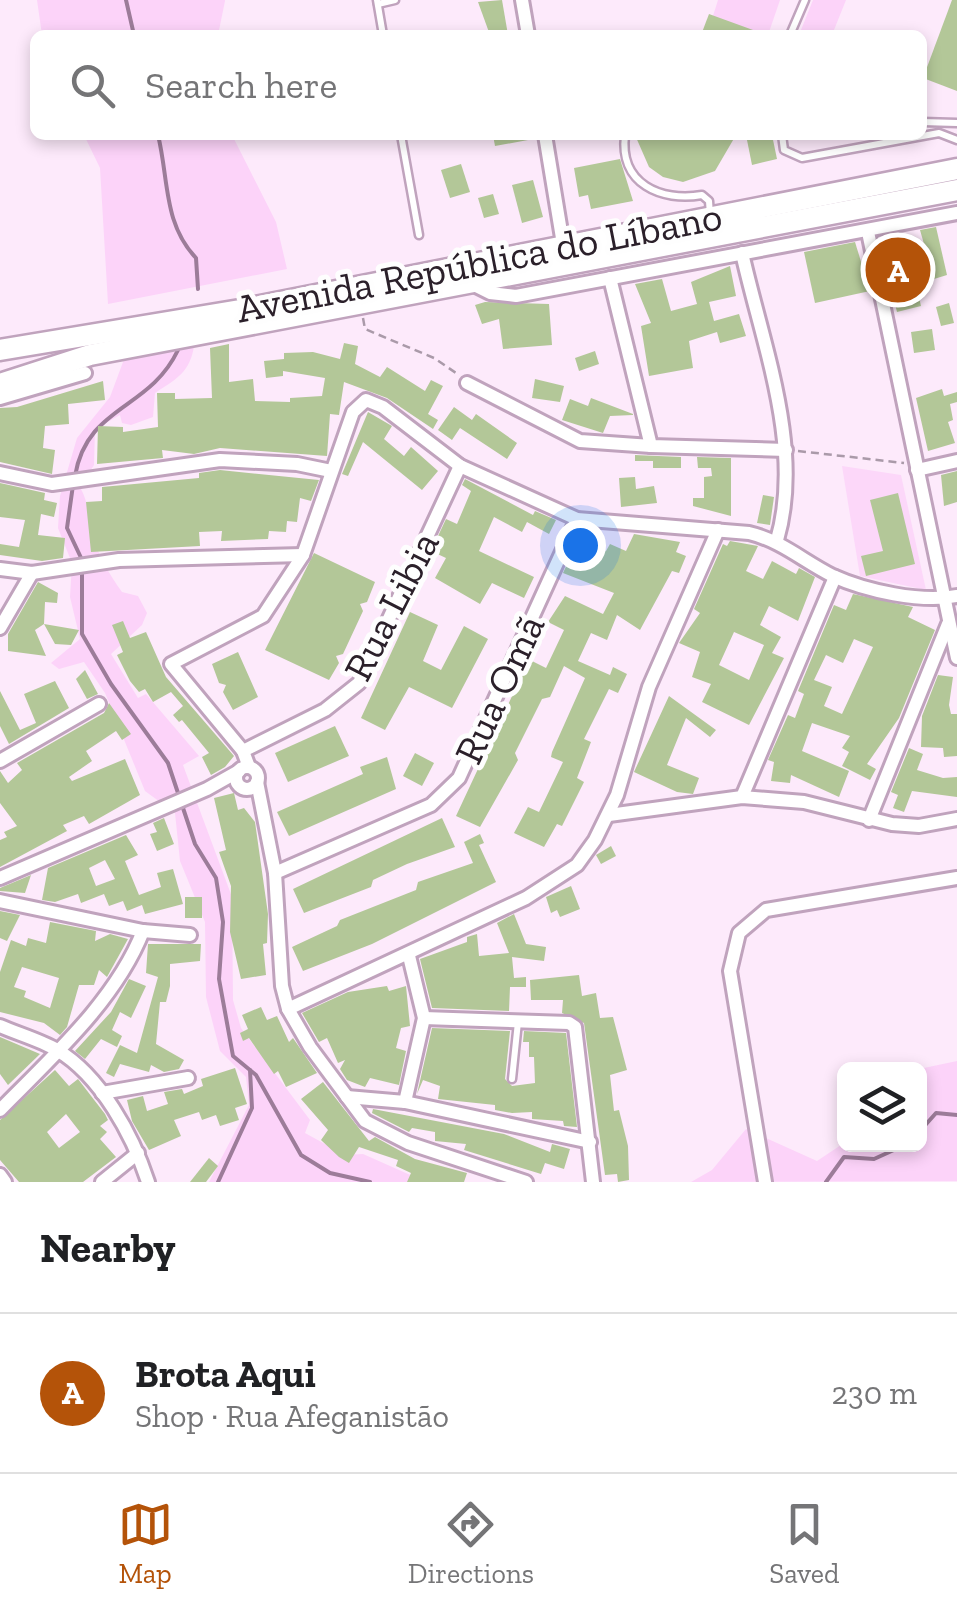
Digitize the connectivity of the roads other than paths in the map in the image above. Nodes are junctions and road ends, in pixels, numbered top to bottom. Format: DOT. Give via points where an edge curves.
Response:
graph roads {
  1 [pos="395,0"];
  2 [pos="522,0"];
  3 [pos="805,0"];
  4 [pos="377,2"];
  5 [pos="382,30"];
  6 [pos="527,30"];
  7 [pos="792,30"];
  8 [pos="927,122"];
  9 [pos="957,124"];
  10 [pos="927,135"];
  11 [pos="402,140"];
  12 [pos="546,140"];
  13 [pos="627,140"];
  14 [pos="783,140"];
  15 [pos="901,140"];
  16 [pos="957,140"];
  17 [pos="957,168"];
  18 [pos="957,190"];
  19 [pos="957,213"];
  20 [pos="710,216"];
  21 [pos="818,228"];
  22 [pos="868,232"];
  23 [pos="419,235"];
  24 [pos="563,244"];
  25 [pos="742,253"];
  26 [pos="610,278"];
  27 [pos="468,282"];
  28 [pos="0,350"];
  29 [pos="86,374"];
  30 [pos="467,383"];
  31 [pos="0,384"];
  32 [pos="0,398"];
  33 [pos="651,446"];
  34 [pos="786,450"];
  35 [pos="957,461"];
  36 [pos="460,466"];
  37 [pos="917,466"];
  38 [pos="332,471"];
  39 [pos="0,473"];
  40 [pos="577,519"];
  41 [pos="718,530"];
  42 [pos="777,540"];
  43 [pos="303,555"];
  44 [pos="0,569"];
  45 [pos="32,572"];
  46 [pos="835,576"];
  47 [pos="951,597"];
  48 [pos="949,622"];
  49 [pos="0,628"];
  50 [pos="957,658"];
  51 [pos="98,704"];
  52 [pos="243,751"];
  53 [pos="0,762"];
  54 [pos="244,769"];
  55 [pos="251,786"];
  56 [pos="200,791"];
  57 [pos="742,797"];
  58 [pos="609,815"];
  59 [pos="957,818"];
  60 [pos="869,820"];
  61 [pos="274,873"];
  62 [pos="0,878"];
  63 [pos="957,878"];
  64 [pos="0,901"];
  65 [pos="143,930"];
  66 [pos="190,935"];
  67 [pos="408,956"];
  68 [pos="288,1008"];
  69 [pos="424,1018"];
  70 [pos="518,1020"];
  71 [pos="0,1026"];
  72 [pos="59,1050"];
  73 [pos="188,1078"];
  74 [pos="512,1079"];
  75 [pos="102,1093"];
  76 [pos="347,1096"];
  77 [pos="405,1102"];
  78 [pos="0,1110"];
  79 [pos="590,1142"];
  80 [pos="138,1153"];
  81 [pos="0,1175"];
  82 [pos="5,1182"];
  83 [pos="102,1182"];
  84 [pos="148,1182"];
  85 [pos="526,1182"];
  86 [pos="593,1182"];
  87 [pos="765,1182"];
  1 -- 4 [label="lane"];
  2 -- 6 [label="street"];
  3 -- 7 [label="lane"];
  4 -- 5 [label="lane"];
  8 -- 9 [label="lane"];
  10 -- 16 [label="lane"];
  11 -- 23 [label="lane"];
  12 -- 24 [label="street"];
  13 -- 20 [label="lane" via="630,166 642,184 676,199 702,195"];
  14 -- 15 [label="lane" via="784,150 802,158"];
  17 -- 20 [label="main road, Avenida República do Líbano"];
  18 -- 21 [label="main road, Avenida República do Líbano"];
  19 -- 22 [label="street, Avenida República do Líbano"];
  20 -- 24 [label="main road, Avenida República do Líbano"];
  21 -- 22 [label="street, Avenida República do Líbano"];
  21 -- 25 [label="street, Avenida República do Líbano"];
  21 -- 27 [label="main road, Avenida República do Líbano"];
  22 -- 37 [label="street"];
  24 -- 28 [label="main road, Avenida República do Líbano" via="240,310"];
  25 -- 26 [label="street, Avenida República do Líbano"];
  25 -- 34 [label="street"];
  26 -- 27 [label="street, Avenida República do Líbano" via="516,296"];
  26 -- 33 [label="street"];
  27 -- 31 [label="main road, Avenida República do Líbano" via="90,355"];
  29 -- 32 [label="street"];
  30 -- 33 [label="street" via="580,440"];
  33 -- 34 [label="street"];
  34 -- 42 [label="street"];
  35 -- 37 [label="street"];
  36 -- 38 [label="street" via="366,400 355,408"];
  36 -- 40 [label="street"];
  36 -- 52 [label="street, Rua Libia" via="359,683 325,710"];
  37 -- 47 [label="street"];
  38 -- 39 [label="street" via="220,460 52,484"];
  38 -- 43 [label="street"];
  40 -- 41 [label="street"];
  40 -- 61 [label="street, Rua Omã" via="460,778 431,805"];
  41 -- 42 [label="street"];
  41 -- 58 [label="street" via="649,686"];
  42 -- 46 [label="street"];
  43 -- 45 [label="street"];
  43 -- 52 [label="street" via="262,616 171,664"];
  44 -- 45 [label="street"];
  45 -- 49 [label="street"];
  46 -- 47 [label="street"];
  46 -- 57 [label="street"];
  47 -- 48 [label="street"];
  48 -- 50 [label="street"];
  48 -- 60 [label="street"];
  51 -- 53 [label="street"];
  52 -- 54 [label="street"];
  54 -- 55 [label="street" via="236,779"];
  54 -- 56 [label="street"];
  55 -- 56 [label="street"];
  55 -- 61 [label="street"];
  56 -- 62 [label="street"];
  57 -- 58 [label="street"];
  57 -- 60 [label="street" via="804,802"];
  58 -- 67 [label="street" via="577,865"];
  59 -- 60 [label="street" via="919,826"];
  61 -- 68 [label="street"];
  63 -- 87 [label="street" via="766,910 740,933 730,971"];
  64 -- 65 [label="street"];
  65 -- 66 [label="street"];
  65 -- 72 [label="street" via="132,960"];
  67 -- 68 [label="street"];
  67 -- 69 [label="street"];
  68 -- 76 [label="street"];
  69 -- 70 [label="street"];
  69 -- 77 [label="street"];
  70 -- 74 [label="lane"];
  70 -- 79 [label="street" via="575,1028"];
  71 -- 72 [label="street"];
  72 -- 75 [label="street"];
  72 -- 78 [label="street"];
  73 -- 75 [label="street"];
  75 -- 80 [label="street"];
  76 -- 77 [label="street"];
  76 -- 85 [label="street" via="366,1122 408,1143"];
  77 -- 79 [label="street"];
  79 -- 86 [label="street"];
  80 -- 83 [label="street"];
  80 -- 84 [label="street"];
  81 -- 82 [label="street"];
}
